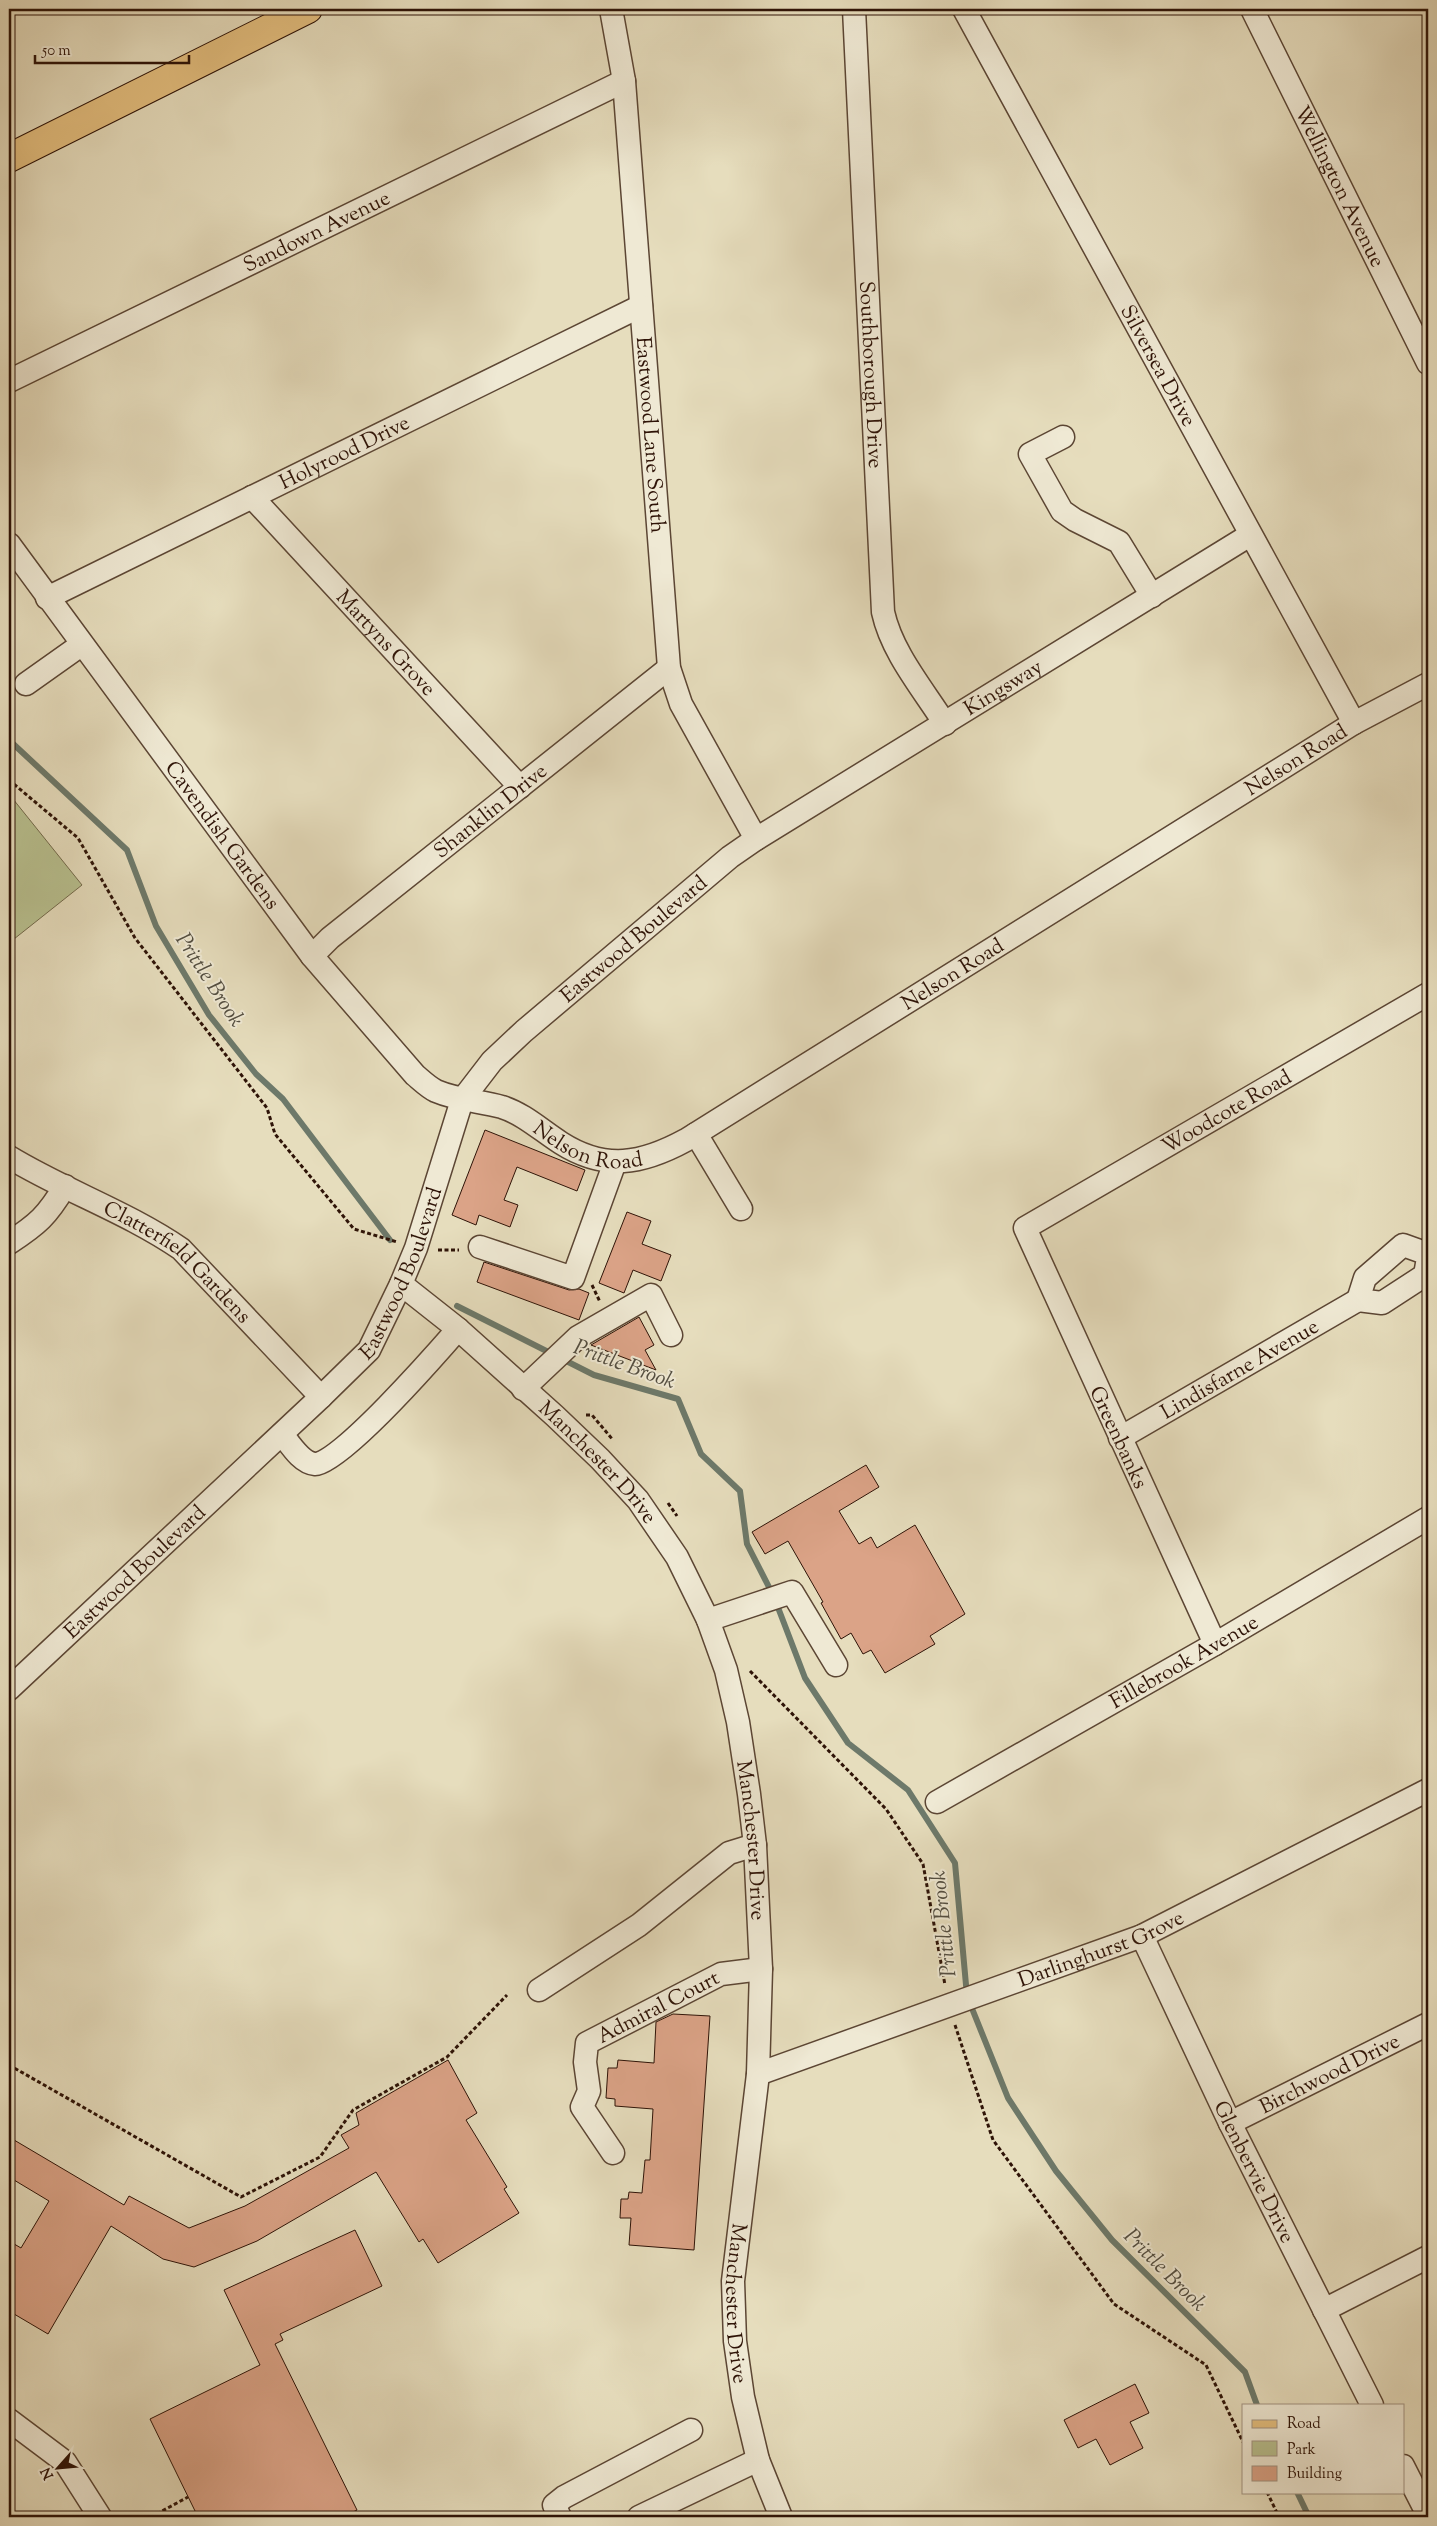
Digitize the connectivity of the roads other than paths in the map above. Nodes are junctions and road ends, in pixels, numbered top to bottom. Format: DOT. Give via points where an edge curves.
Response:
graph roads {
  1 [pos="308,9"];
  2 [pos="611,9"];
  3 [pos="854,9"];
  4 [pos="964,9"];
  5 [pos="1252,9"];
  6 [pos="624,81"];
  7 [pos="9,158"];
  8 [pos="641,306"];
  9 [pos="1428,363"];
  10 [pos="9,381"];
  11 [pos="1063,437"];
  12 [pos="252,497"];
  13 [pos="1250,535"];
  14 [pos="9,544"];
  15 [pos="1152,596"];
  16 [pos="47,598"];
  17 [pos="82,645"];
  18 [pos="669,668"];
  19 [pos="26,684"];
  20 [pos="1428,684"];
  21 [pos="1354,723"];
  22 [pos="945,724"];
  23 [pos="520,787"];
  24 [pos="756,839"];
  25 [pos="312,956"];
  26 [pos="1428,994"];
  27 [pos="462,1100"];
  28 [pos="696,1134"];
  29 [pos="9,1157"];
  30 [pos="614,1162"];
  31 [pos="65,1186"];
  32 [pos="741,1208"];
  33 [pos="1025,1228"];
  34 [pos="9,1243"];
  35 [pos="480,1247"];
  36 [pos="1428,1254"];
  37 [pos="1428,1258"];
  38 [pos="401,1284"];
  39 [pos="1358,1300"];
  40 [pos="458,1329"];
  41 [pos="672,1335"];
  42 [pos="523,1390"];
  43 [pos="321,1397"];
  44 [pos="282,1434"];
  45 [pos="1120,1438"];
  46 [pos="1428,1518"];
  47 [pos="708,1620"];
  48 [pos="1215,1644"];
  49 [pos="836,1665"];
  50 [pos="9,1689"];
  51 [pos="1428,1790"];
  52 [pos="937,1802"];
  53 [pos="755,1845"];
  54 [pos="1142,1936"];
  55 [pos="761,1969"];
  56 [pos="539,1990"];
  57 [pos="1428,2024"];
  58 [pos="758,2074"];
  59 [pos="1230,2123"];
  60 [pos="613,2153"];
  61 [pos="1428,2257"];
  62 [pos="1324,2310"];
  63 [pos="1371,2404"];
  64 [pos="9,2420"];
  65 [pos="691,2430"];
  66 [pos="758,2460"];
  67 [pos="1415,2477"];
  68 [pos="1428,2515"];
  69 [pos="100,2517"];
  70 [pos="560,2517"];
  71 [pos="639,2517"];
  72 [pos="781,2517"];
  1 -- 7 [label="main road"];
  2 -- 6 [label="street, Eastwood Lane South"];
  3 -- 22 [label="street, Southborough Drive" via="883,612 887,631"];
  4 -- 13 [label="street, Silversea Drive"];
  5 -- 9 [label="street, Wellington Avenue"];
  6 -- 8 [label="street, Eastwood Lane South"];
  6 -- 10 [label="street, Sandown Avenue"];
  8 -- 12 [label="street, Holyrood Drive"];
  8 -- 18 [label="street, Eastwood Lane South"];
  11 -- 15 [label="street" via="1030,454 1051,493 1062,511 1119,542"];
  12 -- 16 [label="street, Holyrood Drive"];
  12 -- 23 [label="street, Martyns Grove"];
  13 -- 15 [label="street, Kingsway"];
  13 -- 21 [label="street, Silversea Drive"];
  14 -- 16 [label="street, Cavendish Gardens"];
  15 -- 22 [label="street, Kingsway"];
  16 -- 17 [label="street, Cavendish Gardens"];
  17 -- 19 [label="street"];
  17 -- 25 [label="street, Cavendish Gardens"];
  18 -- 23 [label="street, Shanklin Drive"];
  18 -- 24 [label="street, Eastwood Lane South" via="681,704"];
  20 -- 21 [label="street, Nelson Road"];
  21 -- 28 [label="street, Nelson Road"];
  22 -- 24 [label="street, Kingsway"];
  23 -- 25 [label="street, Shanklin Drive" via="330,938"];
  24 -- 27 [label="street, Eastwood Boulevard" via="730,857 524,1031 492,1061"];
  25 -- 27 [label="street, Cavendish Gardens" via="415,1075 434,1090"];
  26 -- 33 [label="street, Woodcote Road"];
  27 -- 30 [label="street, Nelson Road" via="503,1108 577,1151"];
  27 -- 38 [label="street, Eastwood Boulevard" via="416,1248"];
  28 -- 30 [label="street, Nelson Road" via="648,1158"];
  28 -- 32 [label="street"];
  29 -- 31 [label="street, Clatterfield Gardens"];
  30 -- 35 [label="street" via="573,1278"];
  31 -- 34 [label="street" via="42,1221"];
  31 -- 43 [label="street, Clatterfield Gardens" via="155,1231 181,1249"];
  33 -- 45 [label="street, Greenbanks"];
  36 -- 39 [label="street" via="1404,1245 1365,1278"];
  37 -- 39 [label="street" via="1425,1275 1382,1303"];
  38 -- 40 [label="street, Manchester Drive"];
  38 -- 43 [label="street, Eastwood Boulevard" via="369,1350"];
  39 -- 45 [label="street, Lindisfarne Avenue"];
  40 -- 42 [label="street, Manchester Drive"];
  40 -- 44 [label="street" via="362,1430 322,1464 312,1464 302,1458"];
  41 -- 42 [label="street" via="651,1295 570,1343"];
  42 -- 47 [label="street, Manchester Drive" via="600,1459 638,1500 676,1557"];
  43 -- 44 [label="street, Eastwood Boulevard"];
  44 -- 50 [label="street, Eastwood Boulevard"];
  45 -- 48 [label="street, Greenbanks"];
  46 -- 48 [label="street, Fillebrook Avenue"];
  47 -- 49 [label="street" via="792,1592"];
  47 -- 53 [label="street, Manchester Drive" via="726,1670 738,1722"];
  48 -- 52 [label="street, Fillebrook Avenue"];
  51 -- 54 [label="street, Darlinghurst Grove"];
  53 -- 55 [label="street, Manchester Drive"];
  53 -- 56 [label="street" via="729,1853 639,1925"];
  54 -- 58 [label="street, Darlinghurst Grove"];
  54 -- 59 [label="street, Glenbervie Drive"];
  55 -- 58 [label="street, Manchester Drive"];
  55 -- 60 [label="street, Admiral Court" via="721,1974 587,2043 585,2062 589,2091 582,2107"];
  57 -- 59 [label="street, Birchwood Drive"];
  58 -- 66 [label="street, Manchester Drive" via="733,2281 735,2341 743,2397"];
  59 -- 62 [label="street, Glenbervie Drive"];
  61 -- 62 [label="street"];
  62 -- 63 [label="street, Glenbervie Drive"];
  64 -- 69 [label="street" via="65,2462"];
  65 -- 70 [label="street" via="564,2497 554,2505"];
  66 -- 71 [label="street"];
  66 -- 72 [label="street, Manchester Drive"];
  67 -- 68 [label="street"];
}
